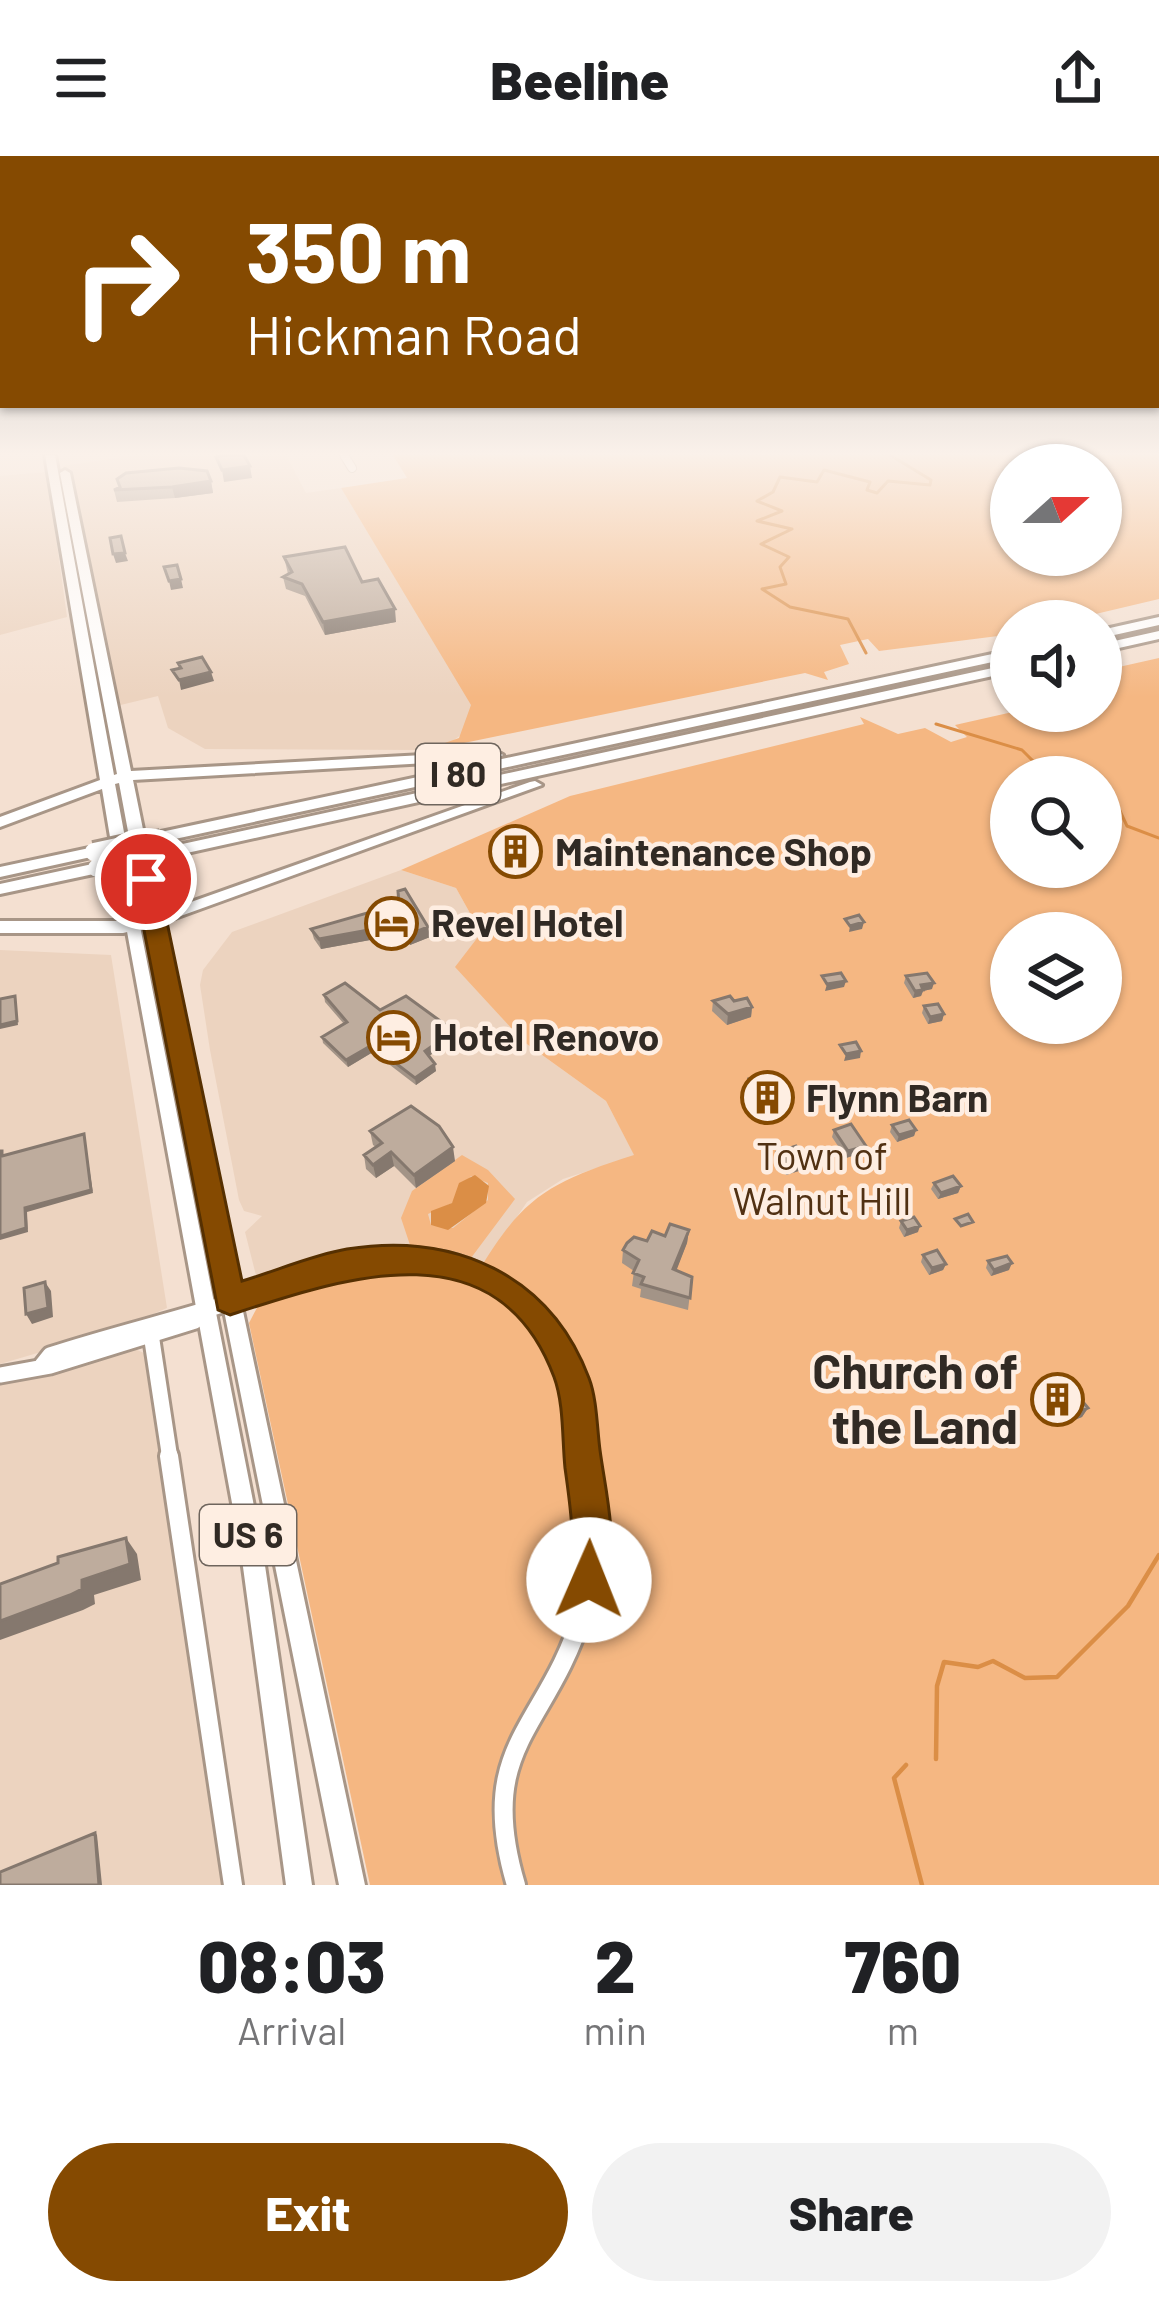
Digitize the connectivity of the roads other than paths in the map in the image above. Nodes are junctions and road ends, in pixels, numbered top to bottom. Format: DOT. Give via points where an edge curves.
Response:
graph roads {
  1 [pos="70,536"];
  2 [pos="71,536"];
  3 [pos="1159,620"];
  4 [pos="1122,629"];
  5 [pos="1159,638"];
  6 [pos="1122,646"];
  7 [pos="990,659"];
  8 [pos="990,673"];
  9 [pos="755,710"];
  10 [pos="654,748"];
  11 [pos="115,778"];
  12 [pos="0,822"];
  13 [pos="162,845"];
  14 [pos="95,860"];
  15 [pos="0,872"];
  16 [pos="0,889"];
  17 [pos="153,921"];
  18 [pos="133,926"];
  19 [pos="0,927"];
  20 [pos="218,1304"];
  21 [pos="151,1334"];
  22 [pos="42,1365"];
  23 [pos="0,1375"];
  24 [pos="233,1885"];
  25 [pos="299,1885"];
  26 [pos="352,1885"];
  27 [pos="516,1885"];
  1 -- 11 [label="highway, US 6"];
  2 -- 11 [label="highway, US 6"];
  3 -- 4 [label="highway"];
  5 -- 6 [label="highway"];
  7 -- 9 [label="highway, I 80"];
  8 -- 10 [label="highway, I 80"];
  9 -- 11 [label="highway" via="433,762"];
  9 -- 13 [label="highway, I 80"];
  10 -- 13 [label="highway, I 80"];
  10 -- 17 [label="highway"];
  11 -- 12 [label="highway"];
  11 -- 17 [label="highway, US 6"];
  11 -- 18 [label="highway, US 6"];
  13 -- 14 [label="highway, I 80, bridge"];
  14 -- 15 [label="highway, I 80"];
  14 -- 16 [label="highway, I 80"];
  17 -- 18 [label="highway"];
  17 -- 20 [label="main road, US 6"];
  18 -- 19 [label="highway"];
  18 -- 20 [label="main road, US 6"];
  20 -- 21 [label="street" via="195,1321"];
  20 -- 22 [label="street" via="50,1355"];
  20 -- 25 [label="main road, US 6"];
  20 -- 26 [label="main road, US 6"];
  20 -- 27 [label="street" via="358,1261 433,1260 501,1285 537,1314 557,1344 576,1397 591,1561 578,1626 505,1773 502,1831"];
  21 -- 22 [label="street"];
  21 -- 24 [label="street"];
  22 -- 23 [label="street"];
}
